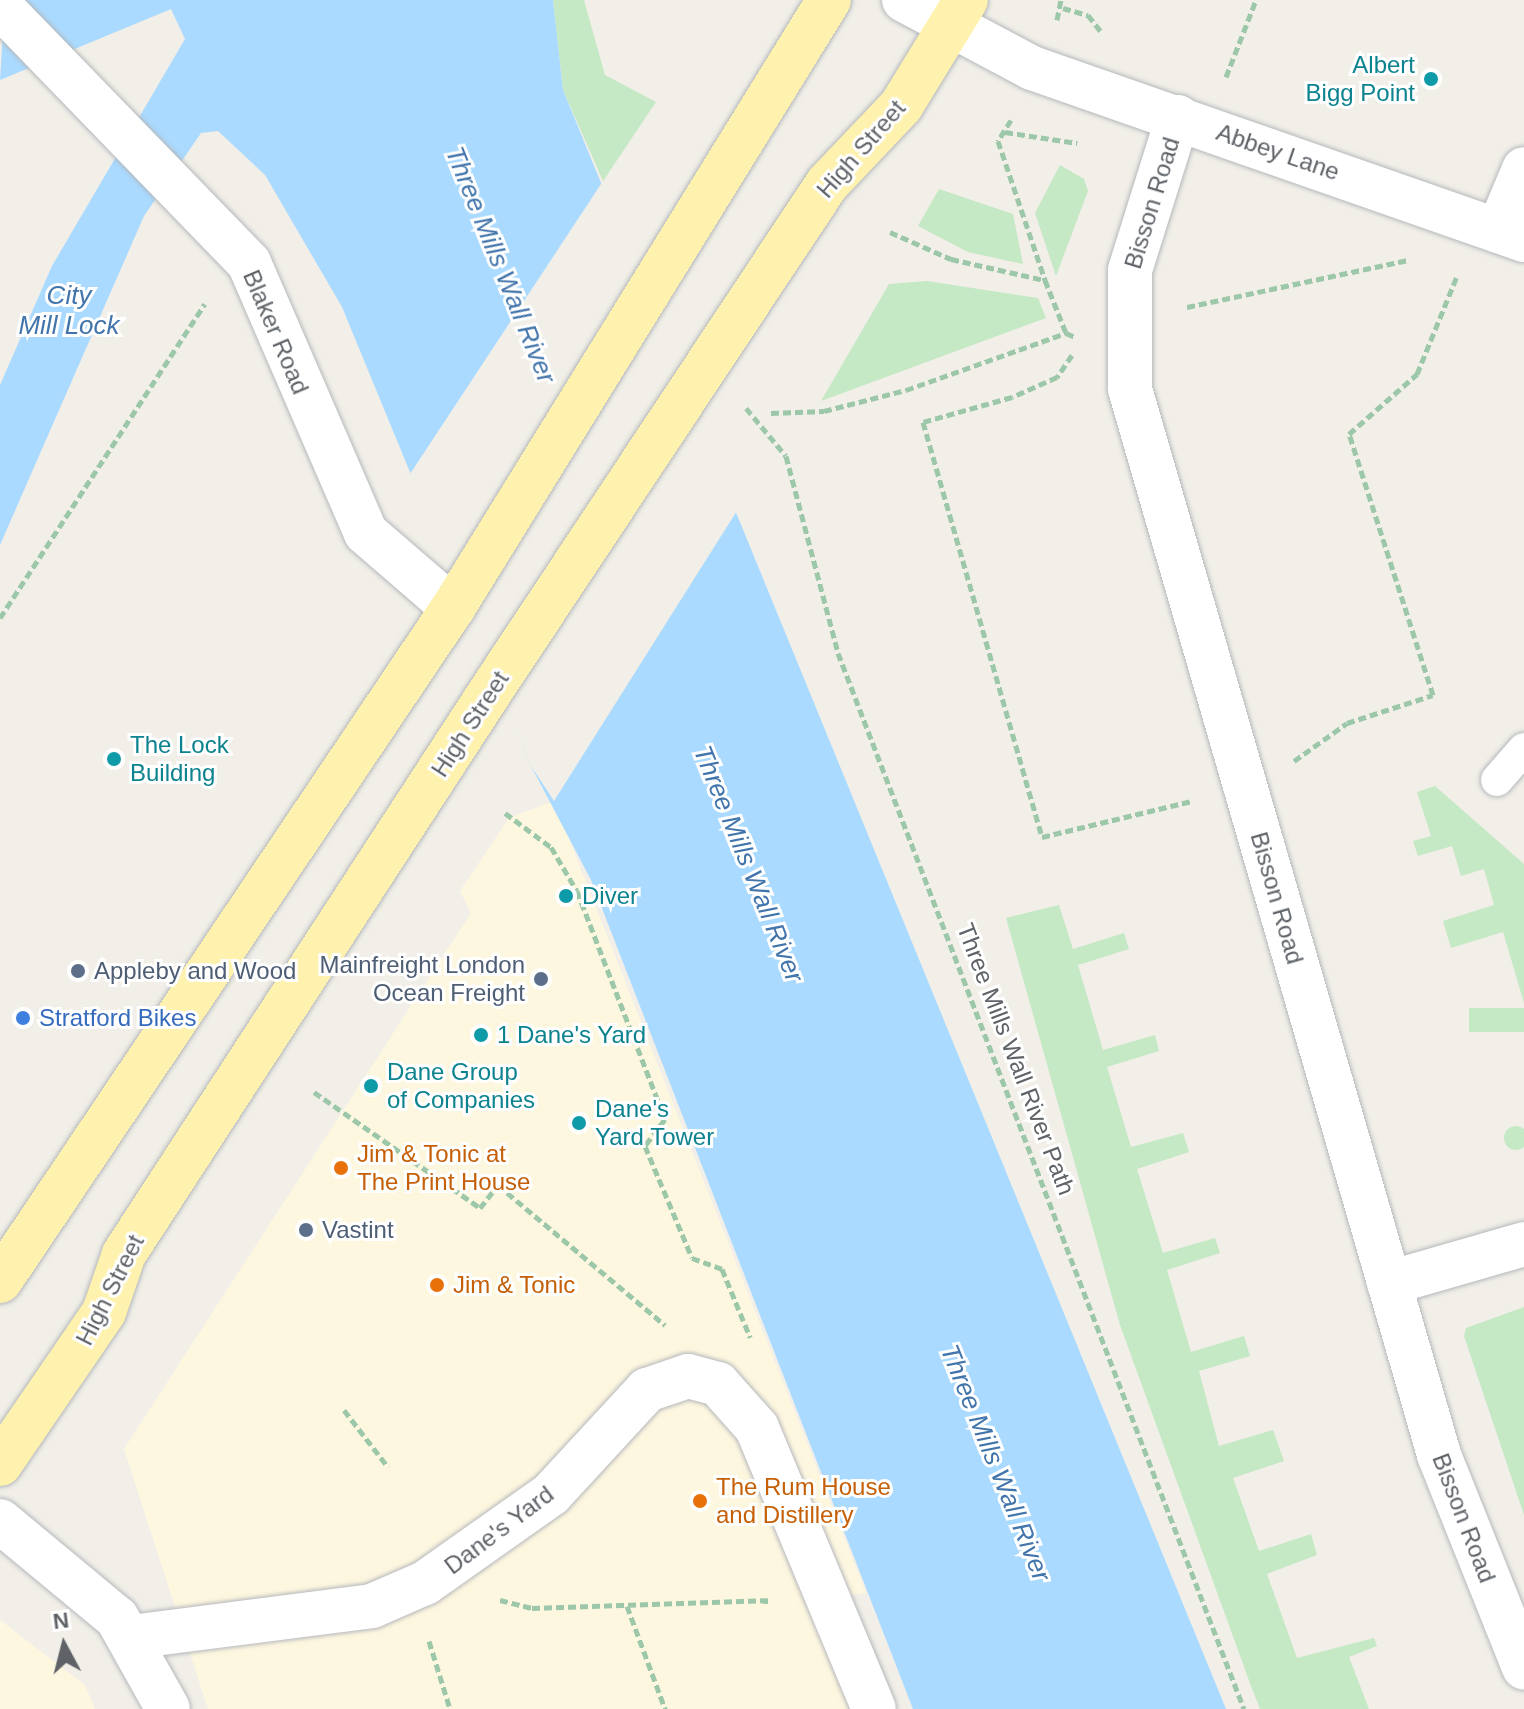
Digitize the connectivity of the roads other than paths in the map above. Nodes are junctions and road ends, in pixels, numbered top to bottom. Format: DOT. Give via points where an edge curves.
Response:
graph roads {
  1 [pos="829,0"];
  2 [pos="904,0"];
  3 [pos="0,6"];
  4 [pos="958,14"];
  5 [pos="1192,122"];
  6 [pos="1524,169"];
  7 [pos="1500,231"];
  8 [pos="456,602"];
  9 [pos="1524,749"];
  10 [pos="1497,780"];
  11 [pos="1524,1244"];
  12 [pos="0,1281"];
  13 [pos="1389,1283"];
  14 [pos="0,1464"];
  15 [pos="0,1521"];
  16 [pos="131,1637"];
  17 [pos="1524,1668"];
  18 [pos="168,1709"];
  19 [pos="874,1709"];
  1 -- 8 [label="main road"];
  2 -- 4 [label="street, Abbey Lane"];
  3 -- 8 [label="street, Blaker Road" via="249,263 346,500 366,533"];
  4 -- 5 [label="street, Abbey Lane" via="1032,68"];
  4 -- 14 [label="main road, High Street" via="901,106 827,184 496,683 124,1254 104,1312"];
  5 -- 7 [label="street, Abbey Lane"];
  5 -- 13 [label="street, Bisson Road" via="1130,270 1125,328 1145,448"];
  6 -- 7 [label="street"];
  8 -- 12 [label="main road"];
  9 -- 10 [label="lane"];
  11 -- 13 [label="street"];
  13 -- 17 [label="street, Bisson Road" via="1439,1455"];
  15 -- 16 [label="street" via="96,1595"];
  16 -- 18 [label="street"];
  16 -- 19 [label="street, Dane's Yard" via="372,1606 425,1583 551,1494 647,1390 688,1376 718,1384 757,1428"];
}
